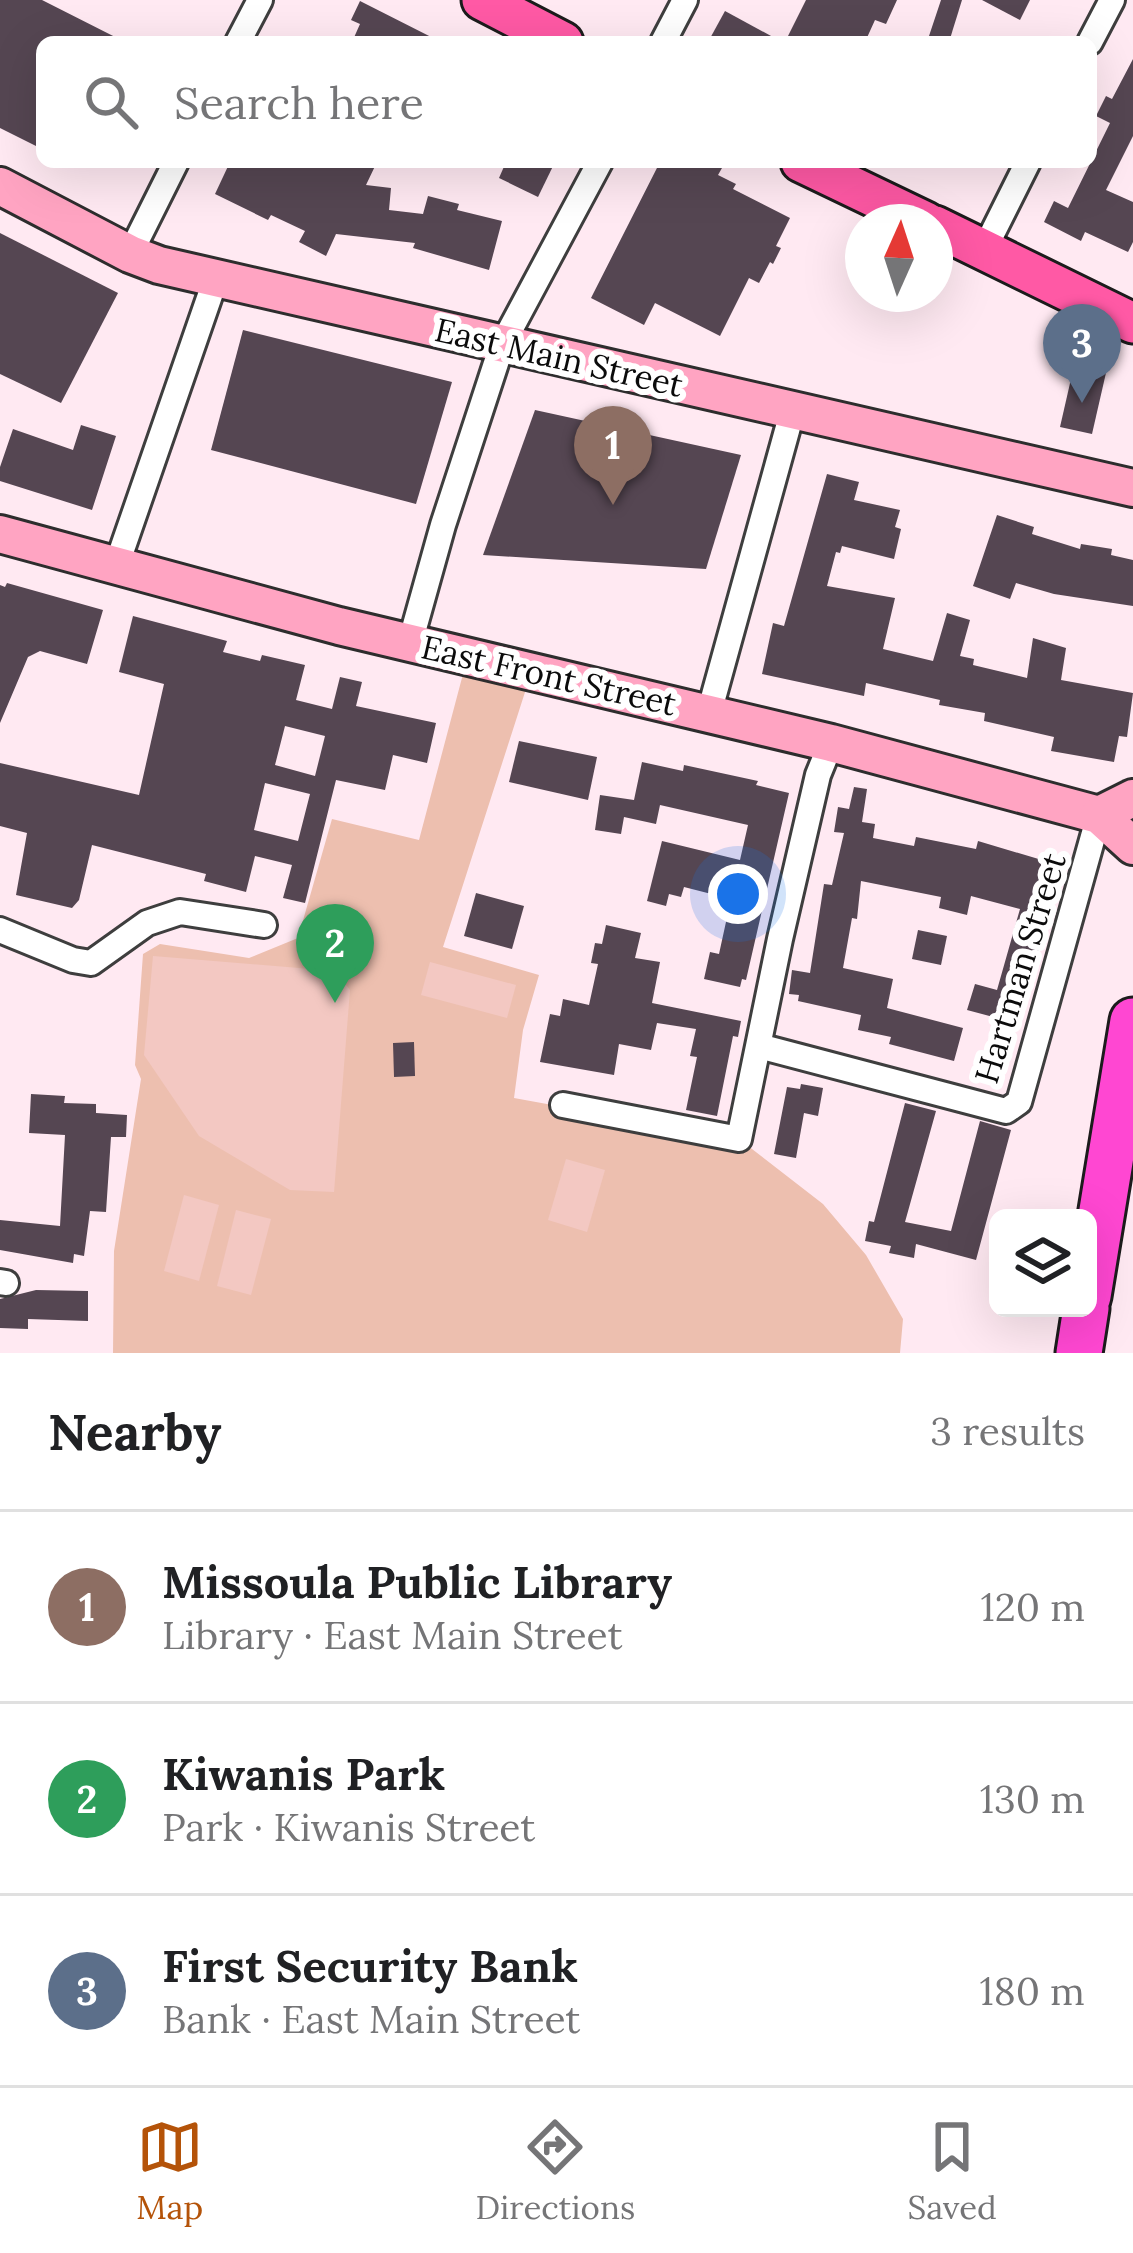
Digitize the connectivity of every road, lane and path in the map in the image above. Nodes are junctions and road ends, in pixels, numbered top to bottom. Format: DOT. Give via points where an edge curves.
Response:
graph roads {
  1 [pos="260,0"];
  2 [pos="482,0"];
  3 [pos="685,0"];
  4 [pos="1112,0"];
  5 [pos="241,36"];
  6 [pos="551,36"];
  7 [pos="667,36"];
  8 [pos="1093,36"];
  9 [pos="173,168"];
  10 [pos="597,168"];
  11 [pos="814,168"];
  12 [pos="1025,168"];
  13 [pos="0,186"];
  14 [pos="888,204"];
  15 [pos="953,235"];
  16 [pos="984,250"];
  17 [pos="130,254"];
  18 [pos="216,278"];
  19 [pos="1133,323"];
  20 [pos="502,345"];
  21 [pos="793,409"];
  22 [pos="1133,488"];
  23 [pos="0,534"];
  24 [pos="117,564"];
  25 [pos="410,643"];
  26 [pos="709,713"];
  27 [pos="831,742"];
  28 [pos="1133,798"];
  29 [pos="1099,815"];
  30 [pos="1133,846"];
  31 [pos="264,926"];
  32 [pos="0,930"];
  33 [pos="1133,1022"];
  34 [pos="759,1046"];
  35 [pos="563,1105"];
  36 [pos="1097,1241"];
  37 [pos="1085,1317"];
  38 [pos="1079,1353"];
  1 -- 5 [label="street"];
  2 -- 6 [label="main road"];
  3 -- 7 [label="street"];
  4 -- 8 [label="street"];
  9 -- 17 [label="street"];
  10 -- 20 [label="street"];
  11 -- 14 [label="main road"];
  12 -- 16 [label="street"];
  13 -- 17 [label="street, East Main Street"];
  15 -- 16 [label="main road"];
  16 -- 19 [label="main road"];
  17 -- 18 [label="street, East Main Street"];
  18 -- 20 [label="street, East Main Street"];
  18 -- 24 [label="street"];
  20 -- 21 [label="street, East Main Street"];
  20 -- 25 [label="street"];
  21 -- 22 [label="street, East Main Street"];
  21 -- 26 [label="street"];
  23 -- 24 [label="street, East Front Street"];
  24 -- 25 [label="street, East Front Street"];
  25 -- 26 [label="street, East Front Street"];
  26 -- 27 [label="street, East Front Street"];
  27 -- 29 [label="street, East Front Street"];
  27 -- 34 [label="street"];
  28 -- 29 [label="street"];
  29 -- 30 [label="street"];
  29 -- 34 [label="street, Hartman Street" via="1019,1102 1006,1111"];
  31 -- 32 [label="street" via="180,912 147,923 92,963"];
  33 -- 36 [label="highway"];
  34 -- 35 [label="street" via="739,1139"];
  37 -- 38 [label="highway"];
}
